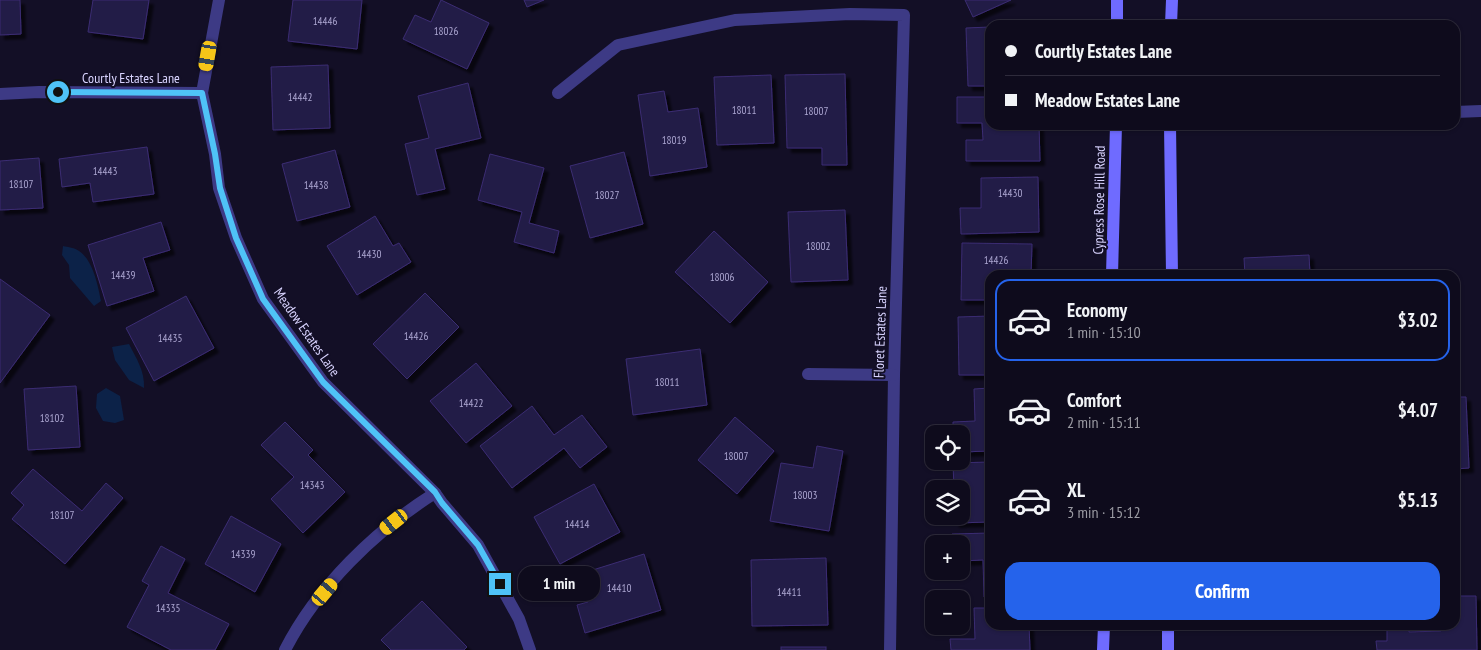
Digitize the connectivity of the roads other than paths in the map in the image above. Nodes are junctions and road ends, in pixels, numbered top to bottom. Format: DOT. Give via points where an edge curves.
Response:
graph roads {
  1 [pos="218,0"];
  2 [pos="1117,0"];
  3 [pos="1172,0"];
  4 [pos="1117,20"];
  5 [pos="1171,20"];
  6 [pos="202,93"];
  7 [pos="558,93"];
  8 [pos="0,94"];
  9 [pos="1481,111"];
  10 [pos="1460,112"];
  11 [pos="1116,130"];
  12 [pos="1170,130"];
  13 [pos="1112,270"];
  14 [pos="1172,270"];
  15 [pos="808,374"];
  16 [pos="894,375"];
  17 [pos="435,492"];
  18 [pos="1104,630"];
  19 [pos="1168,630"];
  20 [pos="285,650"];
  21 [pos="530,650"];
  22 [pos="890,650"];
  23 [pos="1103,650"];
  24 [pos="1168,650"];
  1 -- 6 [label="street, Meadow Estates Lane"];
  2 -- 4 [label="main road"];
  3 -- 5 [label="main road"];
  6 -- 8 [label="street, Courtly Estates Lane"];
  6 -- 17 [label="street, Meadow Estates Lane" via="220,188 236,238 263,299 323,382"];
  7 -- 16 [label="street, Floret Estates Lane" via="618,45 735,20 904,14"];
  9 -- 10 [label="street"];
  11 -- 13 [label="main road, Cypress Rose Hill Road"];
  12 -- 14 [label="main road"];
  15 -- 16 [label="street"];
  16 -- 22 [label="street, Floret Estates Lane"];
  17 -- 20 [label="street" via="380,533 347,564 313,605"];
  17 -- 21 [label="street, Meadow Estates Lane" via="478,545 519,619"];
  18 -- 23 [label="main road"];
  19 -- 24 [label="main road"];
}
